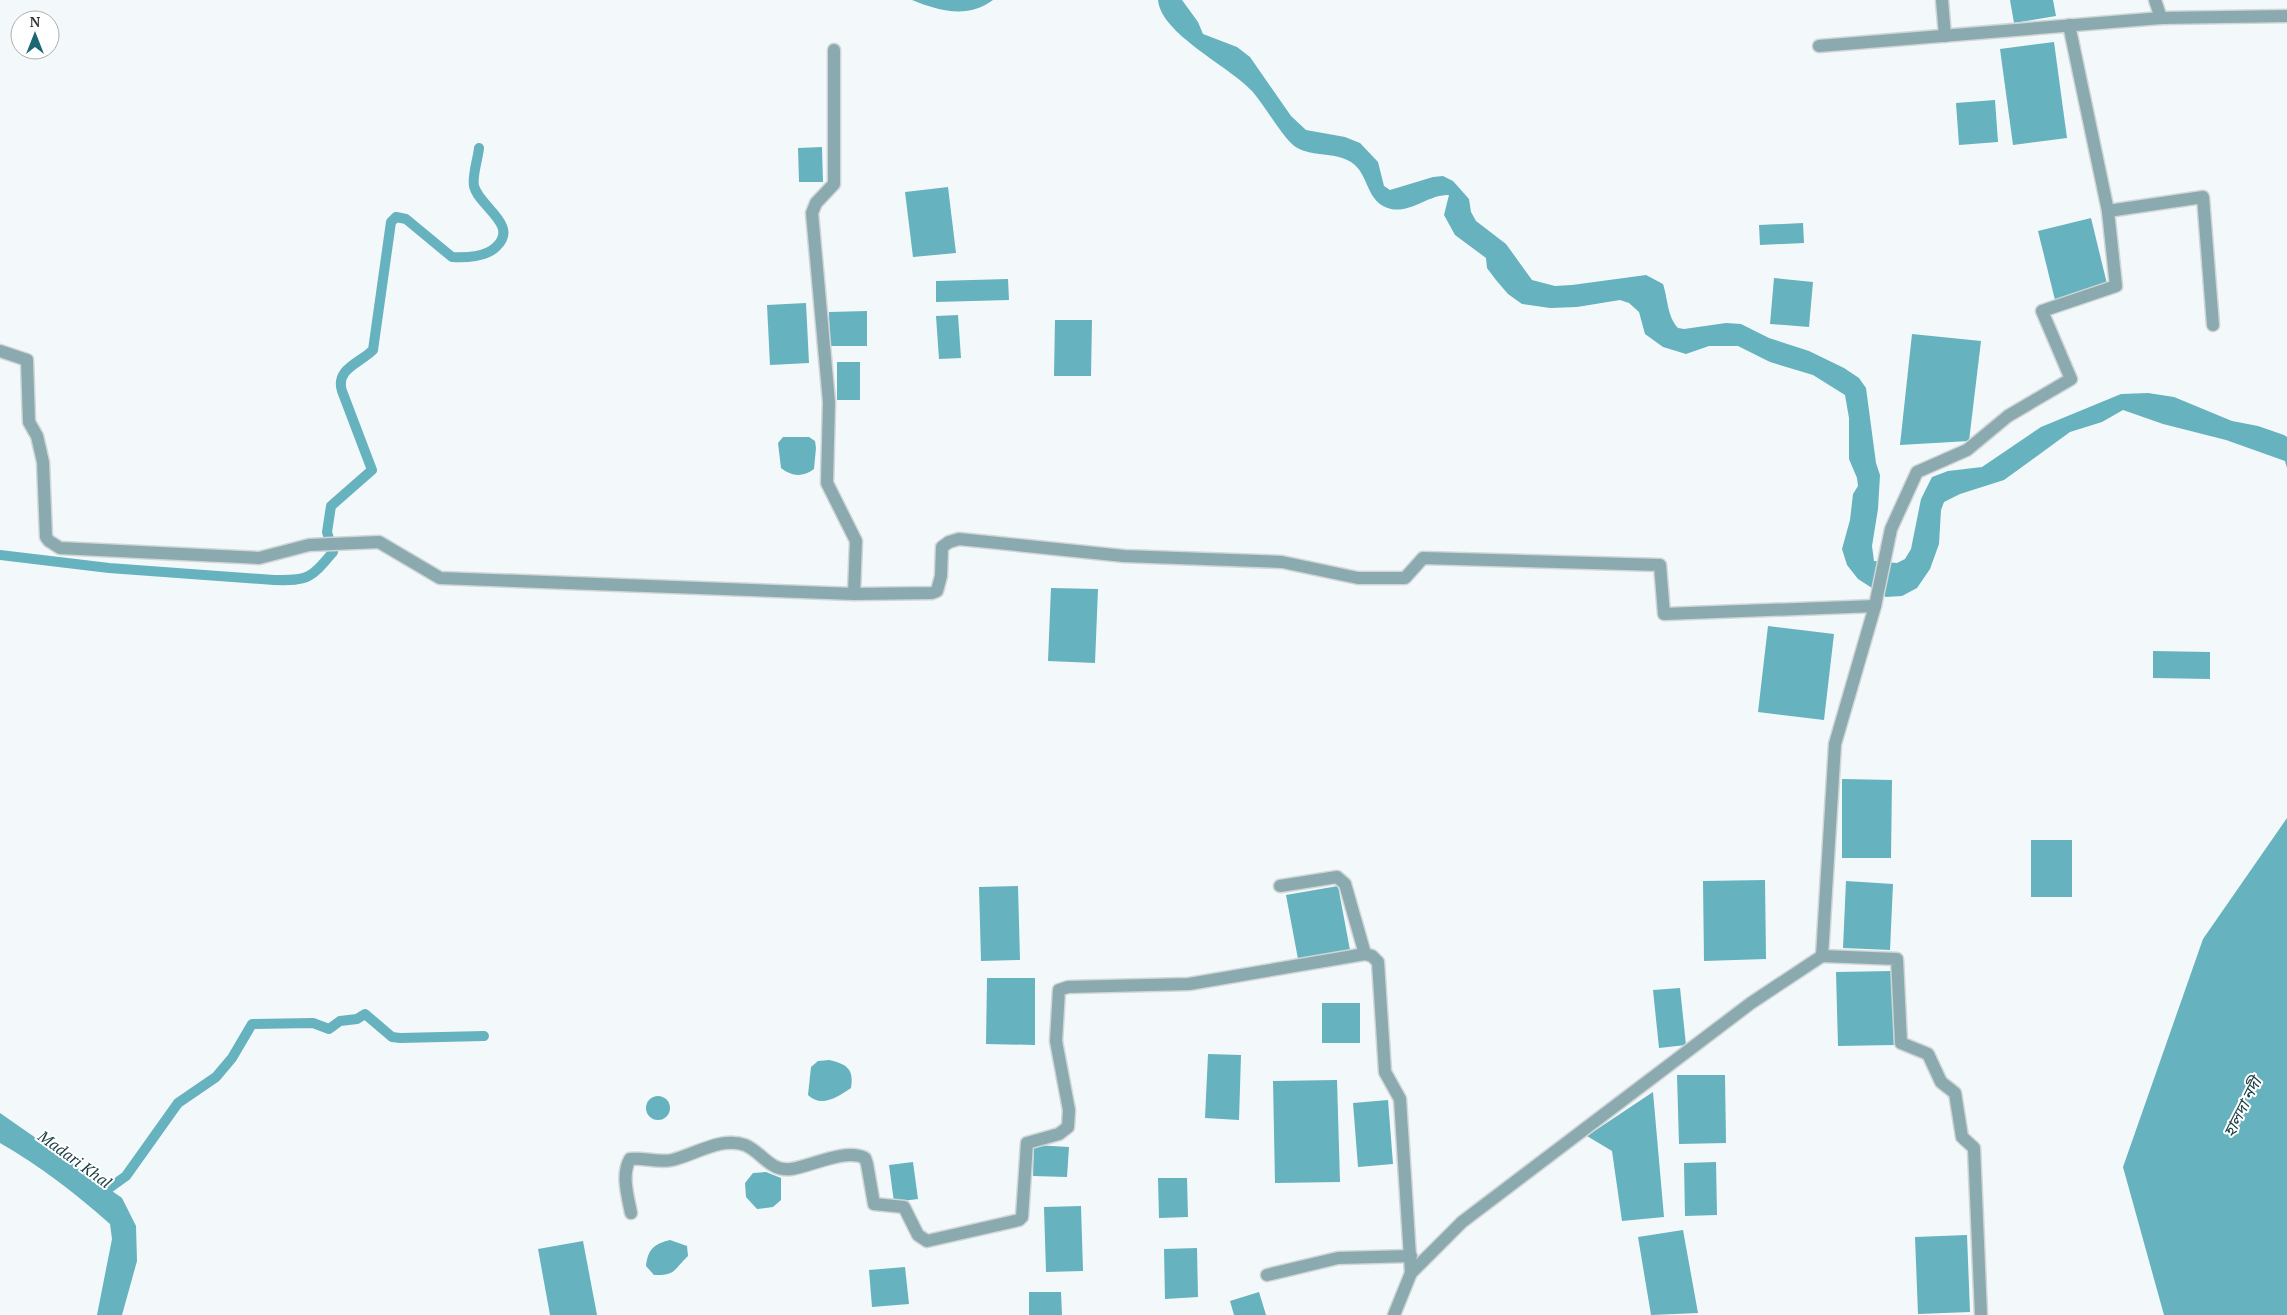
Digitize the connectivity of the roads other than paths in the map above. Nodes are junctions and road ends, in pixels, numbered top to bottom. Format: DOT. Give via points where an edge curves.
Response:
graph roads {
  1 [pos="1942,0"];
  2 [pos="2155,0"];
  3 [pos="2287,16"];
  4 [pos="2161,18"];
  5 [pos="2069,25"];
  6 [pos="1945,36"];
  7 [pos="1819,46"];
  8 [pos="834,50"];
  9 [pos="2108,211"];
  10 [pos="2213,325"];
  11 [pos="0,351"];
  12 [pos="854,594"];
  13 [pos="1875,606"];
  14 [pos="1280,886"];
  15 [pos="1366,954"];
  16 [pos="1822,956"];
  17 [pos="631,1213"];
  18 [pos="1411,1256"];
  19 [pos="1267,1274"];
  20 [pos="1411,1274"];
  21 [pos="1394,1315"];
  22 [pos="1981,1315"];
  1 -- 6 [label="street"];
  2 -- 4 [label="street"];
  3 -- 4 [label="street"];
  4 -- 5 [label="street"];
  5 -- 6 [label="street"];
  5 -- 9 [label="street"];
  6 -- 7 [label="street"];
  8 -- 12 [label="street" via="834,184 816,203 812,213 829,402 827,483 856,541"];
  9 -- 10 [label="street" via="2203,197"];
  9 -- 13 [label="street" via="2116,286 2042,311 2071,379 2008,416 1967,450 1917,472 1891,530"];
  11 -- 12 [label="street" via="27,360 29,422 37,436 43,462 46,537 48,541 69,549 259,558 309,545 379,542 440,578"];
  12 -- 13 [label="street" via="932,594 937,591 941,576 942,547 959,540 1124,556 1282,562 1358,578 1405,578 1423,558 1660,565 1664,614"];
  13 -- 16 [label="street" via="1835,744"];
  14 -- 15 [label="street" via="1337,877 1345,884"];
  15 -- 17 [label="street" via="1189,984 1068,987 1060,990 1056,1041 1069,1110 1068,1127 1059,1134 1027,1143 1023,1212 1019,1220 927,1241 918,1235 904,1208 874,1204 865,1158 835,1157 790,1169 774,1168 745,1145 729,1143 670,1160 630,1159 626,1186"];
  15 -- 18 [label="street" via="1378,962 1385,1072 1400,1099"];
  16 -- 20 [label="street" via="1744,1008 1462,1222"];
  16 -- 22 [label="street" via="1897,959 1901,1043 1928,1054 1941,1082 1955,1093 1962,1138 1974,1148"];
  18 -- 19 [label="street" via="1338,1258"];
  18 -- 20 [label="street"];
  20 -- 21 [label="street"];
}
